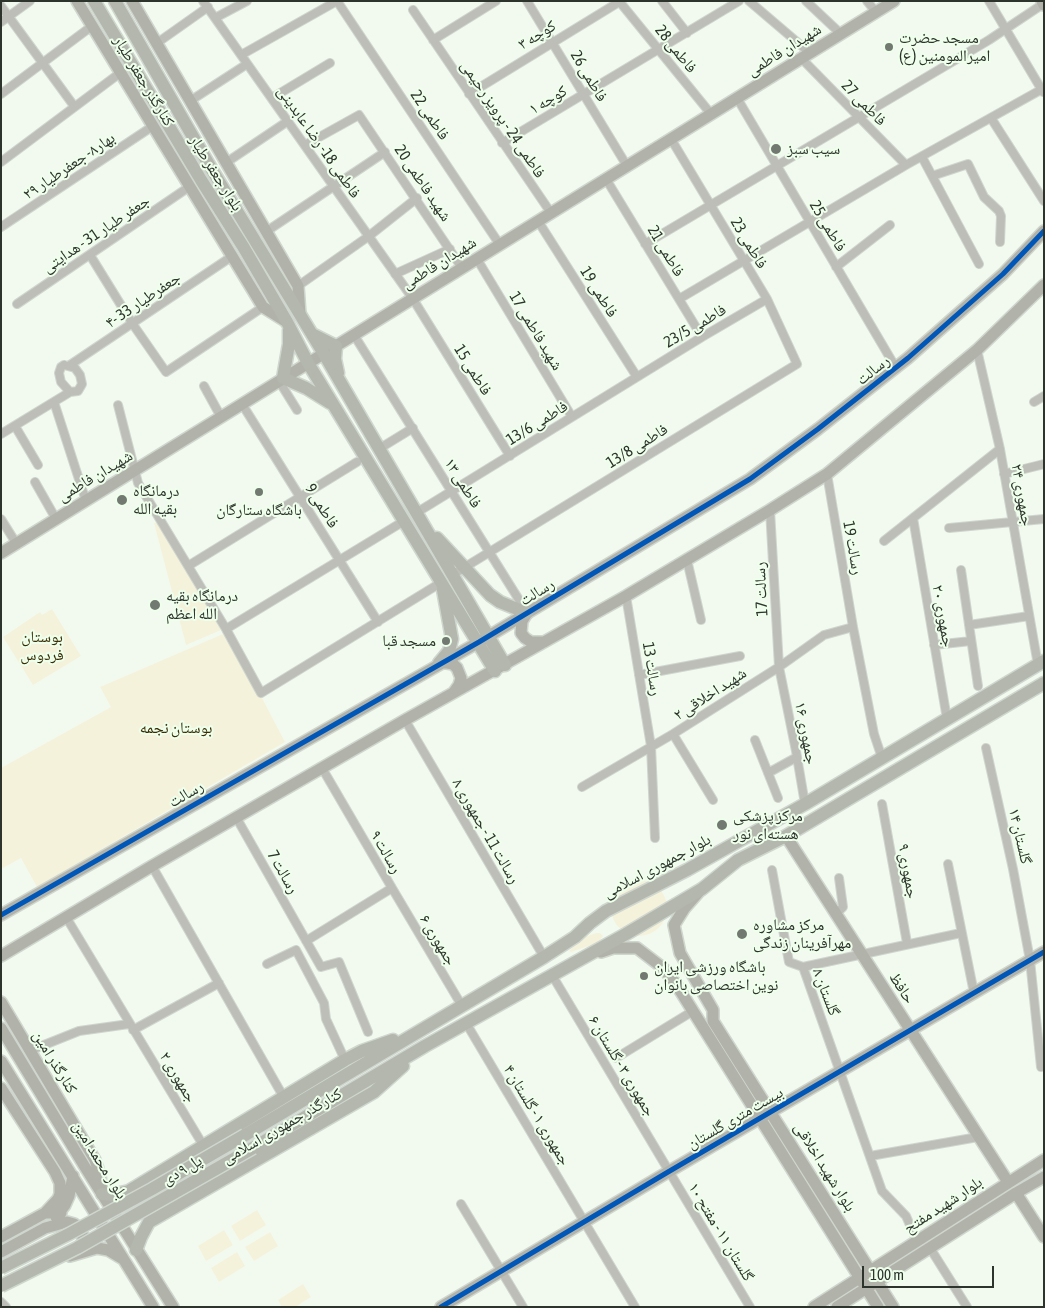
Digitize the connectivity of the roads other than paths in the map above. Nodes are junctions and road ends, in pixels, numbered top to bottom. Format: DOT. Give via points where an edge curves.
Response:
graph roads {
  1 [pos="30,1"];
  2 [pos="77,1"];
  3 [pos="94,1"];
  4 [pos="115,1"];
  5 [pos="132,1"];
  6 [pos="247,1"];
  7 [pos="337,1"];
  8 [pos="496,1"];
  9 [pos="527,1"];
  10 [pos="619,1"];
  11 [pos="662,1"];
  12 [pos="739,1"];
  13 [pos="749,1"];
  14 [pos="806,1"];
  15 [pos="867,1"];
  16 [pos="894,1"];
  17 [pos="989,1"];
  18 [pos="1043,3"];
  19 [pos="205,4"];
  20 [pos="1,6"];
  21 [pos="413,10"];
  22 [pos="876,12"];
  23 [pos="9,16"];
  24 [pos="215,18"];
  25 [pos="1,22"];
  26 [pos="92,26"];
  27 [pos="1007,29"];
  28 [pos="687,33"];
  29 [pos="841,34"];
  30 [pos="433,40"];
  31 [pos="552,42"];
  32 [pos="157,43"];
  33 [pos="659,50"];
  34 [pos="241,55"];
  35 [pos="806,56"];
  36 [pos="44,63"];
  37 [pos="330,63"];
  38 [pos="247,64"];
  39 [pos="120,73"];
  40 [pos="1043,90"];
  41 [pos="1,94"];
  42 [pos="469,94"];
  43 [pos="584,94"];
  44 [pos="272,98"];
  45 [pos="737,98"];
  46 [pos="190,101"];
  47 [pos="74,106"];
  48 [pos="711,114"];
  49 [pos="858,117"];
  50 [pos="991,118"];
  51 [pos="288,121"];
  52 [pos="153,126"];
  53 [pos="671,139"];
  54 [pos="502,143"];
  55 [pos="305,145"];
  56 [pos="385,152"];
  57 [pos="922,157"];
  58 [pos="1,162"];
  59 [pos="226,162"];
  60 [pos="776,165"];
  61 [pos="627,166"];
  62 [pos="906,166"];
  63 [pos="932,176"];
  64 [pos="606,179"];
  65 [pos="189,187"];
  66 [pos="334,187"];
  67 [pos="417,198"];
  68 [pos="1044,201"];
  69 [pos="711,205"];
  70 [pos="551,213"];
  71 [pos="538,221"];
  72 [pos="810,223"];
  73 [pos="890,224"];
  74 [pos="1,228"];
  75 [pos="267,231"];
  76 [pos="1044,231"];
  77 [pos="368,236"];
  78 [pos="1000,242"];
  79 [pos="645,244"];
  80 [pos="500,245"];
  81 [pos="450,249"];
  82 [pos="90,255"];
  83 [pos="231,257"];
  84 [pos="477,259"];
  85 [pos="744,261"];
  86 [pos="979,264"];
  87 [pos="836,266"];
  88 [pos="462,268"];
  89 [pos="396,274"];
  90 [pos="298,286"];
  91 [pos="1043,288"];
  92 [pos="413,298"];
  93 [pos="678,299"];
  94 [pos="767,300"];
  95 [pos="17,304"];
  96 [pos="263,307"];
  97 [pos="300,316"];
  98 [pos="132,323"];
  99 [pos="288,325"];
  100 [pos="311,333"];
  101 [pos="354,335"];
  102 [pos="702,337"];
  103 [pos="336,346"];
  104 [pos="976,350"];
  105 [pos="324,354"];
  106 [pos="308,363"];
  107 [pos="797,364"];
  108 [pos="70,366"];
  109 [pos="896,368"];
  110 [pos="637,377"];
  111 [pos="281,379"];
  112 [pos="341,383"];
  113 [pos="204,386"];
  114 [pos="70,392"];
  115 [pos="1044,396"];
  116 [pos="54,402"];
  117 [pos="1034,402"];
  118 [pos="242,404"];
  119 [pos="118,405"];
  120 [pos="334,406"];
  121 [pos="297,410"];
  122 [pos="221,417"];
  123 [pos="572,417"];
  124 [pos="14,426"];
  125 [pos="413,428"];
  126 [pos="1,434"];
  127 [pos="382,447"];
  128 [pos="1000,448"];
  129 [pos="510,456"];
  130 [pos="357,462"];
  131 [pos="1044,464"];
  132 [pos="38,465"];
  133 [pos="135,470"];
  134 [pos="826,474"];
  135 [pos="1004,474"];
  136 [pos="35,482"];
  137 [pos="452,491"];
  138 [pos="300,497"];
  139 [pos="86,501"];
  140 [pos="770,510"];
  141 [pos="418,516"];
  142 [pos="913,518"];
  143 [pos="1044,518"];
  144 [pos="1,519"];
  145 [pos="56,519"];
  146 [pos="404,521"];
  147 [pos="1013,522"];
  148 [pos="949,528"];
  149 [pos="884,541"];
  150 [pos="16,543"];
  151 [pos="490,552"];
  152 [pos="1,553"];
  153 [pos="339,560"];
  154 [pos="687,560"];
  155 [pos="188,566"];
  156 [pos="464,568"];
  157 [pos="961,570"];
  158 [pos="447,579"];
  159 [pos="626,596"];
  160 [pos="527,613"];
  161 [pos="1029,616"];
  162 [pos="701,620"];
  163 [pos="378,622"];
  164 [pos="969,624"];
  165 [pos="853,627"];
  166 [pos="226,629"];
  167 [pos="483,639"];
  168 [pos="971,641"];
  169 [pos="545,642"];
  170 [pos="934,645"];
  171 [pos="740,656"];
  172 [pos="1041,663"];
  173 [pos="439,664"];
  174 [pos="778,667"];
  175 [pos="500,668"];
  176 [pos="639,675"];
  177 [pos="1044,683"];
  178 [pos="978,686"];
  179 [pos="453,693"];
  180 [pos="947,719"];
  181 [pos="405,720"];
  182 [pos="673,734"];
  183 [pos="755,740"];
  184 [pos="651,746"];
  185 [pos="986,748"];
  186 [pos="797,757"];
  187 [pos="882,758"];
  188 [pos="322,768"];
  189 [pos="768,773"];
  190 [pos="582,787"];
  191 [pos="778,798"];
  192 [pos="713,800"];
  193 [pos="805,804"];
  194 [pos="882,804"];
  195 [pos="236,818"];
  196 [pos="786,836"];
  197 [pos="655,838"];
  198 [pos="948,864"];
  199 [pos="152,866"];
  200 [pos="772,870"];
  201 [pos="839,878"];
  202 [pos="392,888"];
  203 [pos="702,889"];
  204 [pos="836,914"];
  205 [pos="1,915"];
  206 [pos="66,917"];
  207 [pos="961,933"];
  208 [pos="306,940"];
  209 [pos="907,943"];
  210 [pos="1044,952"];
  211 [pos="861,954"];
  212 [pos="1,956"];
  213 [pos="587,956"];
  214 [pos="544,957"];
  215 [pos="1030,960"];
  216 [pos="267,964"];
  217 [pos="802,967"];
  218 [pos="552,975"];
  219 [pos="219,983"];
  220 [pos="974,993"];
  221 [pos="1,1002"];
  222 [pos="462,1006"];
  223 [pos="693,1011"];
  224 [pos="466,1023"];
  225 [pos="131,1027"];
  226 [pos="1,1028"];
  227 [pos="910,1030"];
  228 [pos="368,1032"];
  229 [pos="416,1032"];
  230 [pos="424,1046"];
  231 [pos="29,1051"];
  232 [pos="616,1058"];
  233 [pos="345,1060"];
  234 [pos="1,1061"];
  235 [pos="367,1062"];
  236 [pos="1041,1067"];
  237 [pos="840,1071"];
  238 [pos="1,1088"];
  239 [pos="283,1096"];
  240 [pos="5,1104"];
  241 [pos="771,1112"];
  242 [pos="759,1118"];
  243 [pos="978,1136"];
  244 [pos="203,1145"];
  245 [pos="870,1156"];
  246 [pos="1044,1160"];
  247 [pos="668,1172"];
  248 [pos="73,1176"];
  249 [pos="1044,1177"];
  250 [pos="1008,1182"];
  251 [pos="129,1190"];
  252 [pos="1016,1193"];
  253 [pos="102,1194"];
  254 [pos="460,1204"];
  255 [pos="60,1212"];
  256 [pos="45,1213"];
  257 [pos="150,1222"];
  258 [pos="584,1222"];
  259 [pos="45,1228"];
  260 [pos="1,1237"];
  261 [pos="1044,1237"];
  262 [pos="917,1241"];
  263 [pos="930,1248"];
  264 [pos="136,1250"];
  265 [pos="1,1252"];
  266 [pos="77,1253"];
  267 [pos="126,1261"];
  268 [pos="885,1261"];
  269 [pos="1,1268"];
  270 [pos="501,1271"];
  271 [pos="870,1271"];
  272 [pos="893,1272"];
  273 [pos="859,1278"];
  274 [pos="876,1282"];
  275 [pos="1,1287"];
  276 [pos="843,1288"];
  277 [pos="866,1288"];
  278 [pos="850,1299"];
  279 [pos="1,1302"];
  280 [pos="6,1307"];
  281 [pos="153,1307"];
  282 [pos="172,1307"];
  283 [pos="441,1307"];
  284 [pos="523,1307"];
  285 [pos="635,1307"];
  286 [pos="750,1307"];
  287 [pos="814,1307"];
  288 [pos="837,1307"];
  289 [pos="878,1307"];
  290 [pos="893,1307"];
  291 [pos="967,1307"];
  1 -- 23 [label="street"];
  2 -- 26 [label="main road, کنارگذر جعفر طیار"];
  3 -- 99 [label="main road, بلوار جعفر طیار"];
  4 -- 97 [label="main road, بلوار جعفر طیار"];
  5 -- 32 [label="main road, کنارگذر جعفر طیار"];
  6 -- 24 [label="street"];
  7 -- 34 [label="street"];
  7 -- 80 [label="street, فاطمی 22"];
  8 -- 30 [label="street"];
  9 -- 31 [label="street, فاطمی 26"];
  10 -- 31 [label="street, کوچه ۳"];
  10 -- 33 [label="street, فاطمی 28"];
  11 -- 28 [label="street"];
  12 -- 28 [label="street, کوچه ۱"];
  13 -- 35 [label="street, فاطمی 27"];
  14 -- 29 [label="street"];
  15 -- 22 [label="street"];
  16 -- 22 [label="main road, شهیدان فاطمی"];
  17 -- 27 [label="street"];
  18 -- 27 [label="street"];
  19 -- 24 [label="street, فاطمی 18- رضا عابدینی"];
  19 -- 32 [label="street"];
  20 -- 23 [label="street"];
  21 -- 30 [label="street, فاطمی 24 - پرویز رحیمی"];
  22 -- 29 [label="main road, شهیدان فاطمی"];
  23 -- 25 [label="street"];
  23 -- 36 [label="street"];
  24 -- 34 [label="street, فاطمی 18- رضا عابدینی"];
  26 -- 36 [label="street"];
  26 -- 39 [label="main road, کنارگذر جعفر طیار"];
  27 -- 40 [label="street"];
  27 -- 49 [label="street"];
  28 -- 33 [label="street, کوچه ۱"];
  29 -- 35 [label="main road, شهیدان فاطمی"];
  30 -- 42 [label="street, فاطمی 24 - پرویز رحیمی"];
  31 -- 42 [label="street, کوچه ۳"];
  31 -- 43 [label="street, فاطمی 26"];
  32 -- 46 [label="main road, کنارگذر جعفر طیار"];
  33 -- 43 [label="street, کوچه ۱"];
  33 -- 48 [label="street, فاطمی 28"];
  34 -- 38 [label="street, فاطمی 18- رضا عابدینی"];
  35 -- 45 [label="main road, شهیدان فاطمی"];
  35 -- 49 [label="street, فاطمی 27"];
  36 -- 41 [label="street"];
  36 -- 47 [label="street"];
  37 -- 44 [label="street"];
  38 -- 44 [label="street, فاطمی 18- رضا عابدینی"];
  38 -- 46 [label="street"];
  39 -- 47 [label="street"];
  39 -- 52 [label="main road, کنارگذر جعفر طیار"];
  40 -- 50 [label="street"];
  42 -- 54 [label="street, فاطمی 24 - پرویز رحیمی"];
  43 -- 54 [label="street, کوچه ۱"];
  43 -- 61 [label="street, فاطمی 26"];
  44 -- 51 [label="street, فاطمی 18- رضا عابدینی"];
  45 -- 48 [label="main road, شهیدان فاطمی"];
  45 -- 60 [label="street, فاطمی 25"];
  46 -- 59 [label="main road, کنارگذر جعفر طیار"];
  47 -- 58 [label="street"];
  48 -- 53 [label="main road, شهیدان فاطمی"];
  49 -- 60 [label="street"];
  49 -- 62 [label="street, فاطمی 27"];
  50 -- 57 [label="street"];
  50 -- 68 [label="street"];
  51 -- 55 [label="street, فاطمی 18- رضا عابدینی"];
  51 -- 59 [label="street"];
  52 -- 65 [label="main road, کنارگذر جعفر طیار"];
  52 -- 74 [label="street, بهار۸- جعفرطیار ۲۹"];
  53 -- 61 [label="main road, شهیدان فاطمی"];
  53 -- 69 [label="street, فاطمی 23"];
  54 -- 70 [label="street, فاطمی 24 - پرویز رحیمی"];
  55 -- 56 [label="street, شهید فاطمی 20" via="359,115"];
  55 -- 66 [label="street, فاطمی 18- رضا عابدینی"];
  56 -- 66 [label="street"];
  56 -- 67 [label="street, شهید فاطمی 20"];
  57 -- 62 [label="street"];
  57 -- 63 [label="street"];
  59 -- 75 [label="main road, کنارگذر جعفر طیار"];
  60 -- 69 [label="street"];
  60 -- 72 [label="street, فاطمی 25"];
  61 -- 64 [label="main road, شهیدان فاطمی"];
  62 -- 72 [label="street"];
  63 -- 78 [label="street" via="968,164 984,197 999,211"];
  63 -- 86 [label="street"];
  64 -- 70 [label="main road, شهیدان فاطمی"];
  64 -- 79 [label="street, فاطمی 21"];
  65 -- 82 [label="street, جعفر طیار 31 - هدایتی"];
  65 -- 83 [label="main road, کنارگذر جعفر طیار"];
  66 -- 75 [label="street"];
  66 -- 77 [label="street, فاطمی 18- رضا عابدینی"];
  67 -- 77 [label="street"];
  67 -- 81 [label="street, شهید فاطمی 20"];
  69 -- 79 [label="street"];
  69 -- 85 [label="street, فاطمی 23"];
  70 -- 71 [label="main road, شهیدان فاطمی"];
  71 -- 80 [label="main road, شهیدان فاطمی"];
  71 -- 110 [label="street, فاطمی 19"];
  72 -- 85 [label="street"];
  72 -- 87 [label="street, فاطمی 25"];
  73 -- 87 [label="street"];
  75 -- 90 [label="main road, کنارگذر جعفر طیار"];
  76 -- 109 [label="main road, رسالت" via="1003,274"];
  77 -- 89 [label="street, فاطمی 18- رضا عابدینی"];
  77 -- 90 [label="street"];
  79 -- 93 [label="street, فاطمی 21"];
  80 -- 84 [label="main road, شهیدان فاطمی"];
  81 -- 88 [label="street, شهید فاطمی 20"];
  81 -- 89 [label="street"];
  82 -- 95 [label="street, جعفر طیار 31 - هدایتی"];
  82 -- 98 [label="street"];
  83 -- 96 [label="main road, کنارگذر جعفر طیار"];
  83 -- 98 [label="street, ۴- جعفرطیار 33"];
  84 -- 88 [label="main road, شهیدان فاطمی"];
  84 -- 123 [label="street, شهید فاطمی 17"];
  85 -- 93 [label="street"];
  85 -- 94 [label="street, فاطمی 23"];
  87 -- 109 [label="street, فاطمی 25"];
  88 -- 92 [label="main road, شهیدان فاطمی"];
  89 -- 92 [label="street, فاطمی 18- رضا عابدینی"];
  90 -- 97 [label="main road, کنارگذر جعفر طیار"];
  91 -- 104 [label="main road"];
  92 -- 101 [label="main road, شهیدان فاطمی"];
  92 -- 129 [label="street, فاطمی 15"];
  93 -- 102 [label="street, فاطمی 21"];
  94 -- 102 [label="street, فاطمی 23/5"];
  94 -- 107 [label="street, فاطمی 23"];
  96 -- 98 [label="street" via="166,372"];
  96 -- 99 [label="main road, کنارگذر جعفر طیار"];
  97 -- 100 [label="main road, بلوار جعفر طیار"];
  98 -- 108 [label="street, ۴- جعفرطیار 33"];
  99 -- 106 [label="main road, بلوار جعفر طیار"];
  99 -- 111 [label="main road" via="289,344"];
  100 -- 103 [label="main road"];
  100 -- 105 [label="main road, بلوار جعفر طیار"];
  101 -- 103 [label="main road, شهیدان فاطمی"];
  101 -- 125 [label="street, فاطمی ۱۳"];
  102 -- 110 [label="street, فاطمی 23/5"];
  103 -- 105 [label="main road, شهیدان فاطمی"];
  103 -- 112 [label="main road" via="335,359"];
  104 -- 128 [label="street, جمهوری ۲۴"];
  104 -- 134 [label="main road"];
  105 -- 106 [label="main road, شهیدان فاطمی"];
  105 -- 112 [label="main road, بلوار جعفر طیار"];
  106 -- 111 [label="main road, شهیدان فاطمی"];
  106 -- 120 [label="main road, بلوار جعفر طیار"];
  107 -- 151 [label="street, فاطمی 13/8"];
  108 -- 114 [label="street" via="64,365 59,373 63,386"];
  108 -- 114 [label="street" via="78,371 82,384 78,391"];
  109 -- 160 [label="main road, رسالت" via="750,479"];
  110 -- 123 [label="street, فاطمی 13/6"];
  111 -- 118 [label="main road, شهیدان فاطمی"];
  111 -- 120 [label="main road" via="306,388"];
  111 -- 121 [label="street"];
  112 -- 141 [label="main road, بلوار جعفر طیار"];
  113 -- 122 [label="street"];
  114 -- 116 [label="street"];
  115 -- 117 [label="street"];
  116 -- 124 [label="street"];
  116 -- 139 [label="street"];
  118 -- 122 [label="main road, شهیدان فاطمی"];
  118 -- 138 [label="street, فاطمی 9"];
  119 -- 133 [label="street"];
  120 -- 146 [label="main road, بلوار جعفر طیار"];
  122 -- 133 [label="main road, شهیدان فاطمی"];
  123 -- 129 [label="street, فاطمی 13/6"];
  124 -- 126 [label="street"];
  124 -- 132 [label="street"];
  125 -- 127 [label="street"];
  125 -- 137 [label="street, فاطمی ۱۳"];
  128 -- 135 [label="street, جمهوری ۲۴"];
  128 -- 142 [label="street"];
  129 -- 137 [label="street, فاطمی 13/6"];
  130 -- 138 [label="street"];
  131 -- 135 [label="street"];
  133 -- 139 [label="main road, شهیدان فاطمی"];
  133 -- 155 [label="street" via="138,483"];
  134 -- 140 [label="main road"];
  134 -- 165 [label="street, رسالت 19"];
  135 -- 147 [label="street, جمهوری ۲۴"];
  136 -- 145 [label="street"];
  137 -- 141 [label="street, فاطمی 13/6"];
  137 -- 151 [label="street, فاطمی ۱۳"];
  138 -- 153 [label="street, فاطمی 9"];
  138 -- 155 [label="street"];
  139 -- 145 [label="main road, شهیدان فاطمی"];
  140 -- 154 [label="main road"];
  140 -- 174 [label="street, رسالت 17"];
  141 -- 156 [label="main road"];
  141 -- 158 [label="main road"];
  142 -- 149 [label="street"];
  142 -- 170 [label="street, جمهوری ۲۰"];
  143 -- 147 [label="street"];
  144 -- 150 [label="street"];
  145 -- 150 [label="main road, شهیدان فاطمی"];
  146 -- 153 [label="street"];
  146 -- 158 [label="main road, بلوار جعفر طیار"];
  147 -- 148 [label="street"];
  147 -- 161 [label="street, جمهوری ۲۴"];
  150 -- 152 [label="main road, شهیدان فاطمی"];
  151 -- 156 [label="street, فاطمی 13/8"];
  151 -- 160 [label="street, فاطمی ۱۳"];
  153 -- 163 [label="street, فاطمی 9"];
  153 -- 166 [label="street"];
  154 -- 159 [label="main road"];
  154 -- 162 [label="street"];
  155 -- 166 [label="street"];
  156 -- 158 [label="street, فاطمی 13/8"];
  156 -- 160 [label="main road" via="490,595"];
  157 -- 164 [label="street"];
  158 -- 163 [label="street, فاطمی 13/8"];
  158 -- 167 [label="main road"];
  158 -- 173 [label="main road" via="452,639 449,652"];
  159 -- 169 [label="main road"];
  159 -- 176 [label="street, رسالت 13"];
  160 -- 167 [label="main road, رسالت"];
  160 -- 169 [label="main road" via="521,633 531,642"];
  161 -- 164 [label="street"];
  161 -- 172 [label="street, جمهوری ۲۴"];
  163 -- 166 [label="street, فاطمی 13/8" via="261,693"];
  164 -- 168 [label="street"];
  165 -- 174 [label="street, شهید اخلاقی ۲" via="824,635"];
  165 -- 187 [label="street, رسالت 19" via="874,734"];
  167 -- 173 [label="main road, رسالت"];
  167 -- 175 [label="main road"];
  168 -- 170 [label="street"];
  168 -- 178 [label="street"];
  169 -- 175 [label="main road"];
  170 -- 180 [label="street, جمهوری ۲۰"];
  171 -- 176 [label="street"];
  172 -- 180 [label="main road, بلوار جمهوری اسلامی"];
  173 -- 179 [label="main road" via="453,664 460,674 459,685"];
  173 -- 205 [label="main road, رسالت"];
  174 -- 182 [label="street, شهید اخلاقی ۲"];
  174 -- 186 [label="street, جمهوری ۱۶"];
  175 -- 179 [label="main road"];
  176 -- 184 [label="street, رسالت 13"];
  177 -- 196 [label="main road"];
  179 -- 181 [label="main road"];
  180 -- 187 [label="main road, بلوار جمهوری اسلامی"];
  181 -- 188 [label="main road"];
  181 -- 214 [label="street, رسالت 11 - جمهوری ۸"];
  182 -- 184 [label="street, شهید اخلاقی ۲"];
  182 -- 192 [label="street"];
  183 -- 189 [label="street"];
  184 -- 190 [label="street, شهید اخلاقی ۲"];
  184 -- 197 [label="street, رسالت 13"];
  185 -- 215 [label="street, گلستان ۱۴"];
  186 -- 189 [label="street"];
  186 -- 193 [label="street, جمهوری ۱۶"];
  187 -- 193 [label="main road, بلوار جمهوری اسلامی"];
  188 -- 195 [label="main road"];
  188 -- 202 [label="street, رسالت ۹"];
  189 -- 191 [label="street"];
  193 -- 214 [label="main road, بلوار جمهوری اسلامی" via="606,911"];
  194 -- 209 [label="street, جمهوری ۹"];
  195 -- 199 [label="main road"];
  195 -- 208 [label="street, رسالت 7"];
  196 -- 203 [label="main road" via="738,860"];
  196 -- 204 [label="main road, حافظ"];
  198 -- 207 [label="street"];
  199 -- 206 [label="main road"];
  199 -- 219 [label="street"];
  200 -- 217 [label="street, گلستان ۸" via="789,962"];
  201 -- 204 [label="street" via="843,907"];
  202 -- 208 [label="street, رسالت ۹"];
  202 -- 222 [label="street, جمهوری ۶"];
  203 -- 213 [label="main road"];
  203 -- 241 [label="main road, بلوار شهید اخلاقی" via="674,925 680,953 713,1010 713,1021"];
  204 -- 211 [label="main road, حافظ"];
  206 -- 212 [label="main road"];
  206 -- 225 [label="street, جمهوری ۲"];
  207 -- 209 [label="street"];
  207 -- 220 [label="street"];
  208 -- 228 [label="street, رسالت 7" via="321,968 339,962"];
  209 -- 211 [label="street"];
  210 -- 215 [label="main road, بیست متری گلستان"];
  211 -- 217 [label="street"];
  211 -- 227 [label="main road, حافظ"];
  213 -- 218 [label="main road"];
  213 -- 223 [label="main road, بلوار شهید اخلاقی" via="613,948 637,948 663,968"];
  214 -- 222 [label="main road, بلوار جمهوری اسلامی"];
  215 -- 220 [label="main road, بیست متری گلستان"];
  215 -- 236 [label="street, گلستان ۱۴"];
  216 -- 233 [label="street" via="296,950 324,1003 326,1019"];
  217 -- 237 [label="street, گلستان ۸"];
  218 -- 224 [label="main road"];
  218 -- 247 [label="street, جمهوری ۳ - گلستان ۶"];
  219 -- 225 [label="street"];
  219 -- 239 [label="street"];
  220 -- 227 [label="main road, بیست متری گلستان"];
  221 -- 231 [label="main road, کنارگذر امین"];
  222 -- 229 [label="main road, بلوار جمهوری اسلامی"];
  223 -- 232 [label="street"];
  223 -- 242 [label="main road, بلوار شهید اخلاقی"];
  224 -- 230 [label="main road"];
  224 -- 258 [label="street, جمهوری ۱ - گلستان ۴"];
  225 -- 231 [label="street" via="79,1031"];
  225 -- 244 [label="street, جمهوری ۲"];
  226 -- 253 [label="main road, بلوار محمد امین"];
  227 -- 237 [label="main road, بیست متری گلستان"];
  227 -- 243 [label="main road, حافظ"];
  229 -- 233 [label="main road, کنارگذر جمهوری اسلامی"];
  229 -- 235 [label="main road, بلوار جمهوری اسلامی"];
  230 -- 257 [label="main road, کنارگذر جمهوری اسلامی" via="374,1092"];
  230 -- 275 [label="main road, پل ۹ دی, bridge" via="253,1148 77,1248"];
  231 -- 253 [label="main road, کنارگذر امین" via="95,1160"];
  233 -- 239 [label="main road, کنارگذر جمهوری اسلامی"];
  234 -- 248 [label="main road, بلوار محمد امین"];
  235 -- 269 [label="main road, پل ۹ دی, bridge" via="152,1189"];
  237 -- 241 [label="main road, بیست متری گلستان"];
  237 -- 245 [label="street, گلستان ۸"];
  238 -- 240 [label="main road"];
  239 -- 244 [label="main road, کنارگذر جمهوری اسلامی"];
  240 -- 256 [label="main road" via="55,1172 60,1184 58,1199"];
  241 -- 242 [label="main road, بیست متری گلستان"];
  241 -- 271 [label="main road, بلوار شهید اخلاقی"];
  242 -- 247 [label="main road, بیست متری گلستان"];
  242 -- 273 [label="main road, بلوار شهید اخلاقی"];
  243 -- 245 [label="street"];
  243 -- 250 [label="main road, حافظ"];
  244 -- 251 [label="main road, کنارگذر جمهوری اسلامی"];
  245 -- 262 [label="street, گلستان ۸" via="882,1191 906,1216"];
  246 -- 250 [label="main road, بلوار شهید مفتح"];
  247 -- 258 [label="main road, بیست متری گلستان"];
  247 -- 286 [label="street, گلستان ۱۱ - مفتح ۱۰"];
  248 -- 255 [label="main road" via="69,1196"];
  248 -- 267 [label="main road, بلوار محمد امین"];
  249 -- 252 [label="main road, بلوار شهید مفتح"];
  250 -- 262 [label="main road, بلوار شهید مفتح"];
  251 -- 253 [label="main road, کنارگذر جمهوری اسلامی"];
  251 -- 257 [label="main road" via="127,1205 131,1214"];
  252 -- 261 [label="main road"];
  252 -- 263 [label="main road, بلوار شهید مفتح"];
  253 -- 264 [label="main road, بلوار محمد امین"];
  254 -- 270 [label="street"];
  255 -- 256 [label="main road"];
  255 -- 259 [label="main road"];
  256 -- 259 [label="main road"];
  256 -- 260 [label="main road"];
  257 -- 264 [label="main road"];
  258 -- 270 [label="main road, بیست متری گلستان"];
  258 -- 285 [label="street, جمهوری ۱ - گلستان ۴"];
  259 -- 265 [label="main road"];
  259 -- 266 [label="main road" via="67,1222 74,1224 83,1236"];
  262 -- 268 [label="main road, بلوار شهید مفتح"];
  263 -- 272 [label="main road, بلوار شهید مفتح"];
  263 -- 291 [label="street"];
  264 -- 282 [label="main road, بلوار محمد امین"];
  266 -- 267 [label="main road" via="97,1248 108,1250"];
  266 -- 275 [label="main road"];
  267 -- 281 [label="main road, بلوار محمد امین"];
  268 -- 271 [label="main road, بلوار شهید مفتح"];
  268 -- 272 [label="main road" via="886,1267"];
  270 -- 283 [label="main road, بیست متری گلستان"];
  270 -- 284 [label="street"];
  271 -- 273 [label="main road, بلوار شهید مفتح"];
  271 -- 274 [label="main road, بلوار شهید اخلاقی"];
  272 -- 274 [label="main road, بلوار شهید مفتح"];
  273 -- 276 [label="main road, بلوار شهید مفتح"];
  273 -- 277 [label="main road, بلوار شهید اخلاقی"];
  274 -- 277 [label="main road, بلوار شهید مفتح"];
  274 -- 290 [label="main road, بلوار شهید اخلاقی"];
  276 -- 278 [label="main road"];
  276 -- 287 [label="main road, بلوار شهید مفتح"];
  277 -- 278 [label="main road, بلوار شهید مفتح"];
  277 -- 289 [label="main road, بلوار شهید اخلاقی"];
  278 -- 288 [label="main road, بلوار شهید مفتح"];
  279 -- 280 [label="street"];
}
